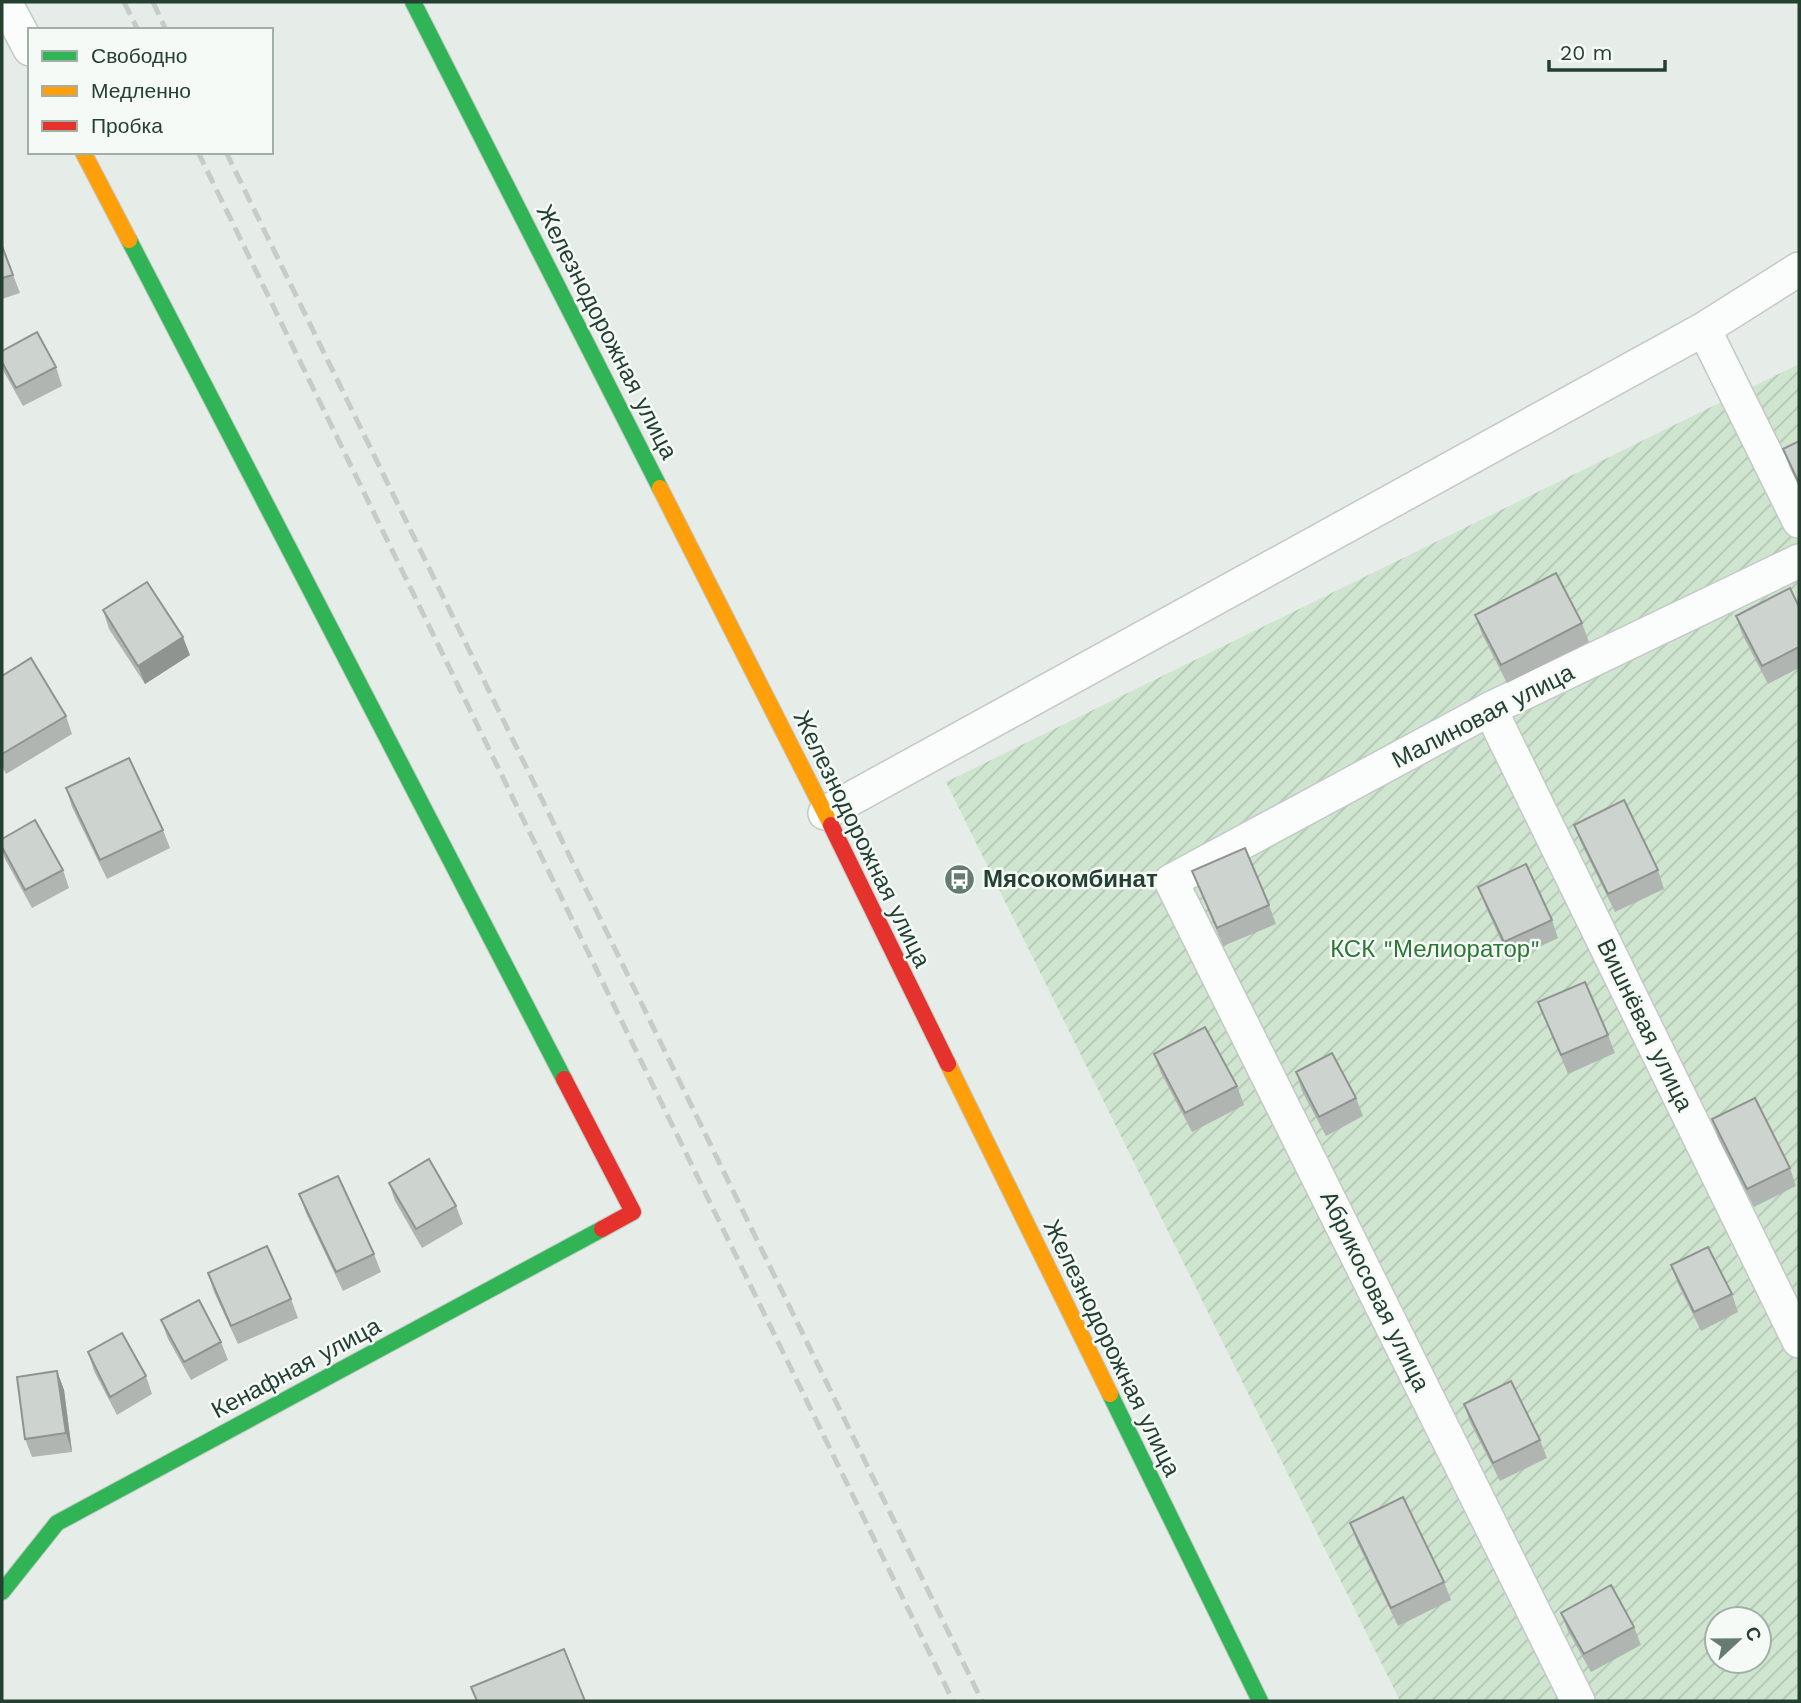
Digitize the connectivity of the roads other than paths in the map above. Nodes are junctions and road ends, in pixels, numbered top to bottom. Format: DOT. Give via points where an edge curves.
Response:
graph roads {
  1 [pos="5,2"];
  2 [pos="414,2"];
  3 [pos="28,45"];
  4 [pos="84,154"];
  5 [pos="1799,269"];
  6 [pos="1704,329"];
  7 [pos="1799,521"];
  8 [pos="1799,561"];
  9 [pos="1490,709"];
  10 [pos="825,813"];
  11 [pos="1171,881"];
  12 [pos="1799,1341"];
  13 [pos="2,1592"];
  14 [pos="1260,1701"];
  15 [pos="1578,1701"];
  1 -- 3 [label="street"];
  2 -- 10 [label="street, Железнодорожная улица"];
  4 -- 13 [label="street, Кенафная улица" via="634,1212 57,1523"];
  5 -- 6 [label="street"];
  6 -- 7 [label="street"];
  6 -- 10 [label="street"];
  8 -- 9 [label="street, Малиновая улица"];
  9 -- 11 [label="street, Малиновая улица"];
  9 -- 12 [label="street, Вишнёвая улица"];
  10 -- 14 [label="street, Железнодорожная улица"];
  11 -- 15 [label="street, Абрикосовая улица"];
}
